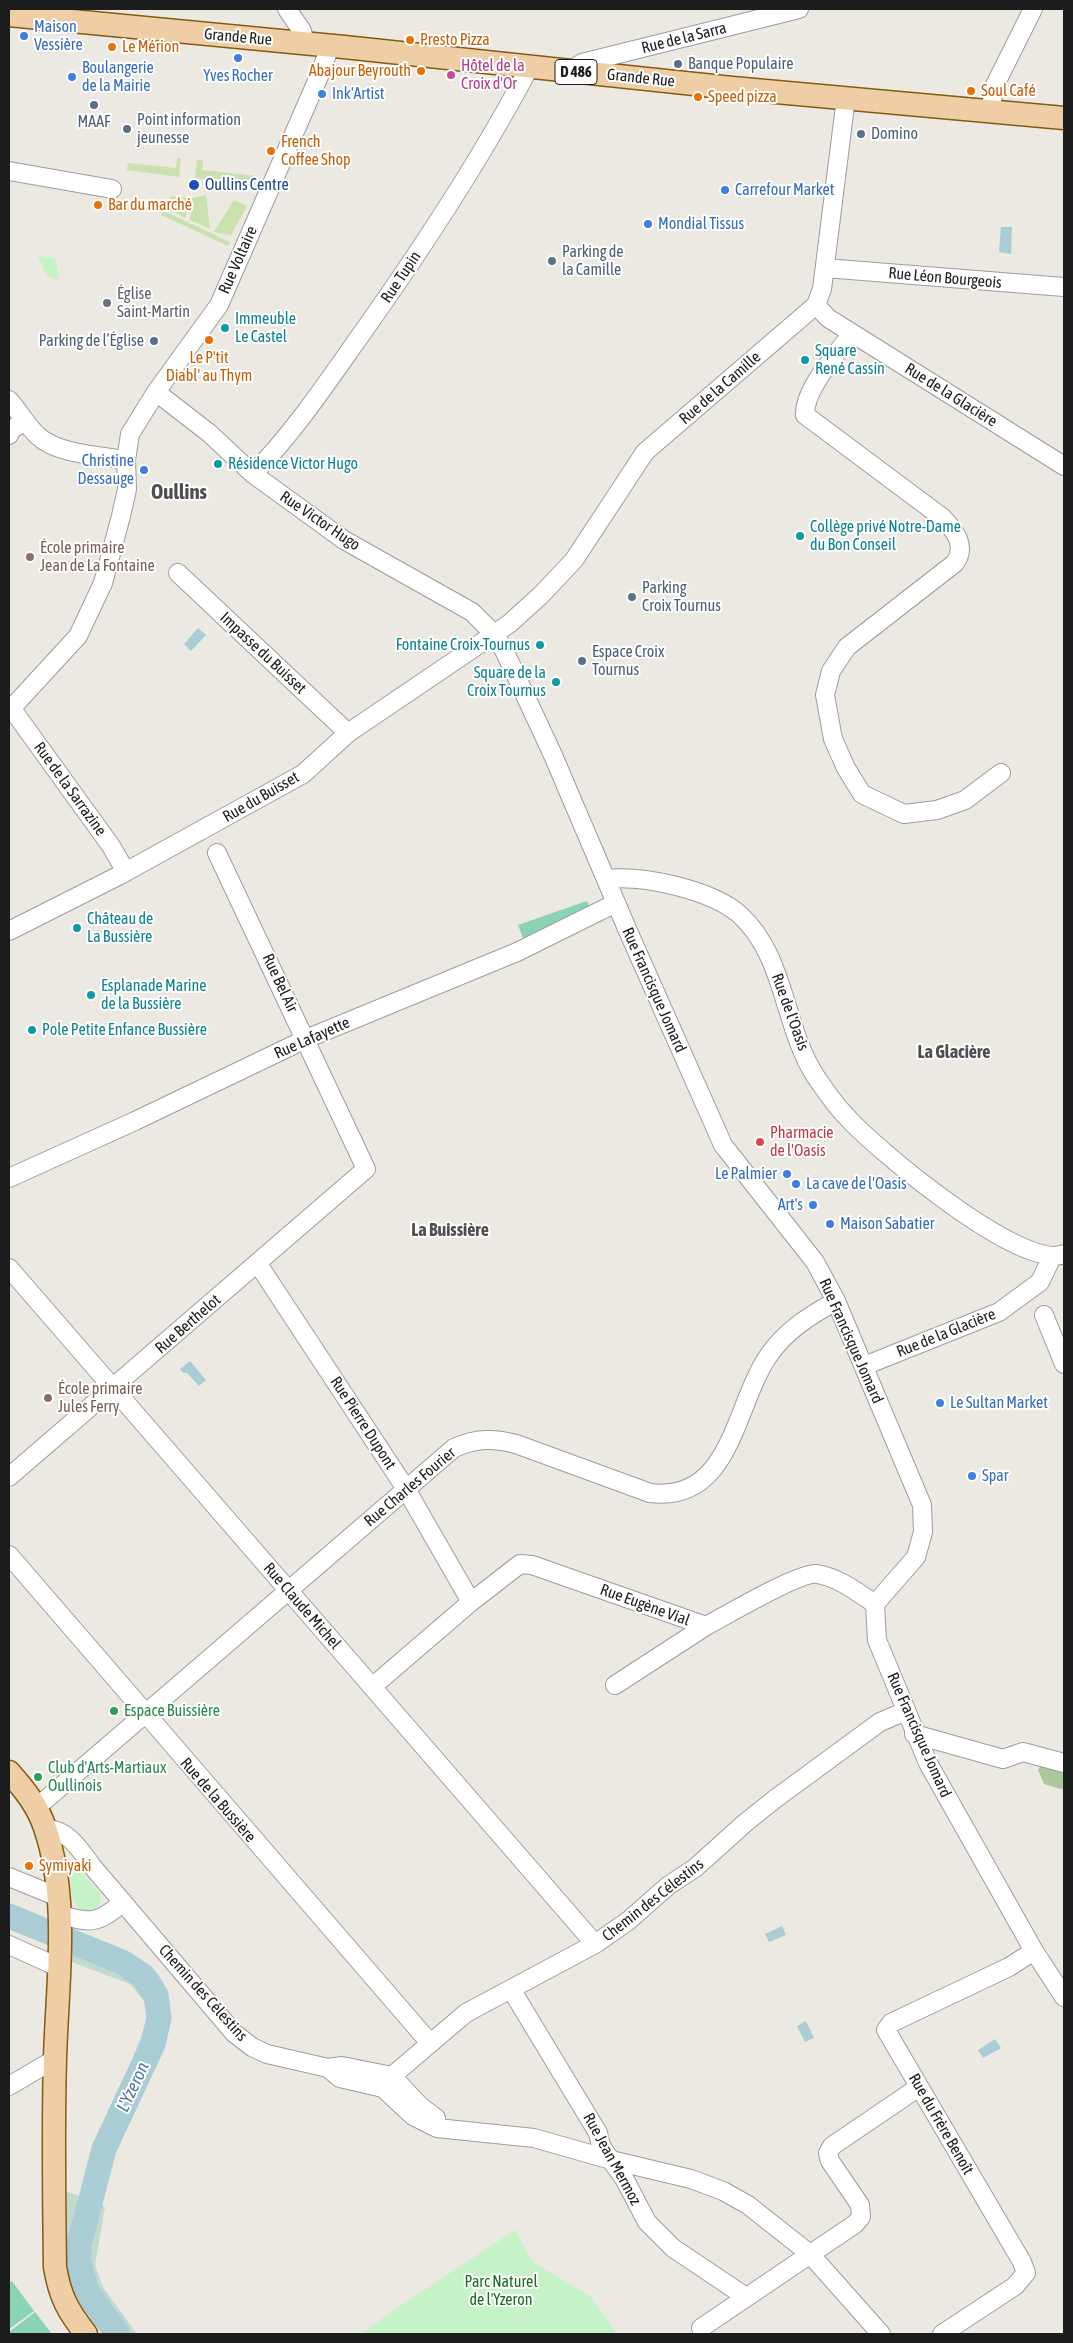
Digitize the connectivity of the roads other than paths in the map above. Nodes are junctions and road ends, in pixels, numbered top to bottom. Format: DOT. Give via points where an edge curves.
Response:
graph roads {
  1 [pos="288,9"];
  2 [pos="799,9"];
  3 [pos="1029,13"];
  4 [pos="9,15"];
  5 [pos="88,16"];
  6 [pos="305,44"];
  7 [pos="330,46"];
  8 [pos="530,66"];
  9 [pos="570,71"];
  10 [pos="846,98"];
  11 [pos="990,111"];
  12 [pos="1064,118"];
  13 [pos="9,171"];
  14 [pos="112,189"];
  15 [pos="826,268"];
  16 [pos="1064,287"];
  17 [pos="816,305"];
  18 [pos="854,334"];
  19 [pos="156,392"];
  20 [pos="9,400"];
  21 [pos="25,420"];
  22 [pos="9,436"];
  23 [pos="126,460"];
  24 [pos="1064,466"];
  25 [pos="253,474"];
  26 [pos="178,573"];
  27 [pos="495,634"];
  28 [pos="10,710"];
  29 [pos="348,733"];
  30 [pos="1001,773"];
  31 [pos="217,853"];
  32 [pos="126,872"];
  33 [pos="607,879"];
  34 [pos="616,903"];
  35 [pos="9,931"];
  36 [pos="306,1039"];
  37 [pos="366,1169"];
  38 [pos="9,1178"];
  39 [pos="1058,1256"];
  40 [pos="258,1264"];
  41 [pos="9,1268"];
  42 [pos="836,1300"];
  43 [pos="1044,1315"];
  44 [pos="1064,1364"];
  45 [pos="864,1366"];
  46 [pos="113,1388"];
  47 [pos="9,1477"];
  48 [pos="406,1489"];
  49 [pos="9,1555"];
  50 [pos="288,1591"];
  51 [pos="471,1602"];
  52 [pos="875,1604"];
  53 [pos="706,1626"];
  54 [pos="615,1685"];
  55 [pos="372,1687"];
  56 [pos="906,1711"];
  57 [pos="145,1715"];
  58 [pos="914,1734"];
  59 [pos="1064,1763"];
  60 [pos="9,1772"];
  61 [pos="37,1807"];
  62 [pos="45,1828"];
  63 [pos="53,1860"];
  64 [pos="92,1866"];
  65 [pos="9,1877"];
  66 [pos="123,1902"];
  67 [pos="59,1911"];
  68 [pos="595,1944"];
  69 [pos="9,1945"];
  70 [pos="1034,1951"];
  71 [pos="58,1962"];
  72 [pos="511,1989"];
  73 [pos="1064,1997"];
  74 [pos="430,2043"];
  75 [pos="55,2059"];
  76 [pos="387,2082"];
  77 [pos="9,2086"];
  78 [pos="919,2087"];
  79 [pos="611,2160"];
  80 [pos="810,2254"];
  81 [pos="746,2297"];
  82 [pos="701,2328"];
  83 [pos="86,2334"];
  84 [pos="881,2334"];
  85 [pos="942,2334"];
  1 -- 6 [label="street" via="302,31"];
  2 -- 9 [label="street, Rue de la Sarra" via="582,63"];
  3 -- 11 [label="street" via="995,85"];
  4 -- 5 [label="main road, Grande Rue / D 486"];
  5 -- 6 [label="main road, Grande Rue / D 486"];
  6 -- 7 [label="main road, Grande Rue / D 486"];
  7 -- 8 [label="main road, Grande Rue / D 486"];
  7 -- 19 [label="street, Rue Voltaire" via="219,305"];
  8 -- 9 [label="main road, Grande Rue / D 486"];
  8 -- 25 [label="street, Rue Tupin" via="399,282 312,403"];
  9 -- 10 [label="main road, Grande Rue / D 486"];
  10 -- 11 [label="main road, Grande Rue / D 486"];
  10 -- 15 [label="street"];
  11 -- 12 [label="main road, Grande Rue / D 486"];
  13 -- 14 [label="street"];
  15 -- 16 [label="street, Rue Léon Bourgeois"];
  15 -- 17 [label="street"];
  17 -- 18 [label="street, Rue de la Glacière" via="828,318"];
  17 -- 27 [label="street, Rue de la Camille" via="645,452 574,560 529,607"];
  18 -- 24 [label="street, Rue de la Glacière"];
  18 -- 30 [label="street" via="810,392 805,414 943,518 957,535 961,547 955,563 847,647 831,671 825,695 833,739 862,794 904,814 937,810 965,800"];
  19 -- 23 [label="street, Rue Voltaire" via="130,434"];
  19 -- 25 [label="street, Rue Victor Hugo" via="209,433"];
  20 -- 21 [label="street"];
  21 -- 22 [label="street"];
  21 -- 23 [label="street" via="50,445"];
  23 -- 28 [label="street, Rue Voltaire" via="127,489 103,583 78,636"];
  25 -- 27 [label="street, Rue Victor Hugo" via="344,540 472,612"];
  26 -- 29 [label="street, Impasse du Buisset"];
  27 -- 29 [label="street, Rue du Buisset"];
  27 -- 33 [label="street, Rue Francisque Jomard"];
  28 -- 32 [label="street, Rue de la Sarrazine" via="111,846"];
  29 -- 32 [label="street, Rue du Buisset" via="304,774"];
  31 -- 36 [label="street, Rue Bel Air"];
  32 -- 35 [label="street, Rue du Buisset"];
  33 -- 34 [label="street, Rue Francisque Jomard"];
  33 -- 39 [label="street, Rue de l'Oasis" via="646,881 713,897 740,915 768,953 793,1028 815,1076 846,1116 941,1199 1021,1248"];
  34 -- 36 [label="street, Rue Lafayette" via="517,952"];
  34 -- 42 [label="street, Rue Francisque Jomard" via="723,1145 815,1262"];
  36 -- 37 [label="street, Rue Bel Air"];
  36 -- 38 [label="street, Rue Lafayette"];
  37 -- 40 [label="street, Rue Berthelot"];
  39 -- 45 [label="street, Rue de la Glacière" via="1040,1282 999,1312"];
  40 -- 46 [label="street, Rue Berthelot"];
  40 -- 48 [label="street, Rue Pierre Dupont"];
  41 -- 46 [label="street, Rue Claude Michel"];
  42 -- 45 [label="street, Rue Francisque Jomard"];
  42 -- 48 [label="street, Rue Charles Fourier" via="802,1321 774,1348 756,1377 721,1457 694,1487 670,1494 650,1493 498,1439 479,1440 454,1448"];
  43 -- 44 [label="street"];
  45 -- 52 [label="street, Rue Francisque Jomard" via="922,1505 923,1532 916,1557"];
  46 -- 47 [label="street, Rue Berthelot"];
  46 -- 50 [label="street, Rue Claude Michel"];
  48 -- 50 [label="street, Rue Charles Fourier"];
  48 -- 51 [label="street, Rue Pierre Dupont"];
  49 -- 57 [label="street, Rue de la Bussière"];
  50 -- 55 [label="street, Rue Claude Michel"];
  50 -- 57 [label="street, Rue Charles Fourier"];
  51 -- 53 [label="street, Rue Eugène Vial" via="520,1564 532,1564"];
  51 -- 55 [label="street"];
  52 -- 53 [label="street, Rue Eugène Vial" via="843,1582 815,1573"];
  52 -- 56 [label="street, Rue Francisque Jomard" via="877,1640"];
  53 -- 54 [label="street"];
  55 -- 68 [label="street, Rue Claude Michel"];
  56 -- 58 [label="street, Rue Francisque Jomard"];
  56 -- 68 [label="street, Chemin des Célestins" via="880,1722 807,1775 745,1823 695,1868"];
  57 -- 61 [label="street, Rue Charles Fourier"];
  57 -- 74 [label="street, Rue de la Bussière"];
  58 -- 59 [label="street" via="1003,1759 1023,1752"];
  58 -- 70 [label="street, Rue Francisque Jomard" via="939,1785"];
  60 -- 61 [label="main road"];
  61 -- 62 [label="main road"];
  62 -- 63 [label="main road"];
  62 -- 64 [label="street, Chemin des Célestins" via="62,1832"];
  63 -- 64 [label="street, Chemin des Célestins" via="74,1856"];
  63 -- 67 [label="main road"];
  64 -- 66 [label="street, Chemin des Célestins"];
  65 -- 67 [label="street"];
  66 -- 67 [label="street" via="109,1913 87,1922"];
  66 -- 76 [label="street, Chemin des Célestins" via="240,2038 252,2047 267,2054 328,2068 342,2066"];
  67 -- 71 [label="main road"];
  68 -- 72 [label="street, Chemin des Célestins"];
  69 -- 71 [label="street"];
  70 -- 73 [label="street, Rue Francisque Jomard"];
  70 -- 78 [label="street, Rue du Frère Benoît" via="1009,1967 891,2023 886,2030"];
  71 -- 75 [label="main road"];
  72 -- 74 [label="street, Chemin des Célestins" via="466,2013"];
  72 -- 79 [label="street, Rue Jean Mermoz"];
  74 -- 76 [label="street, Chemin des Célestins"];
  75 -- 77 [label="street"];
  75 -- 83 [label="main road" via="55,2267 65,2305"];
  76 -- 79 [label="street" via="437,2119 459,2130 534,2138"];
  78 -- 80 [label="street" via="832,2146 828,2153 830,2161 860,2205 861,2216 855,2224"];
  78 -- 85 [label="street, Rue du Frère Benoît" via="1026,2274 1015,2286"];
  79 -- 80 [label="street" via="691,2179 723,2191 748,2205"];
  79 -- 81 [label="street, Rue Jean Mermoz" via="647,2222 673,2248"];
  80 -- 81 [label="street"];
  80 -- 84 [label="street"];
  81 -- 82 [label="street"];
}
